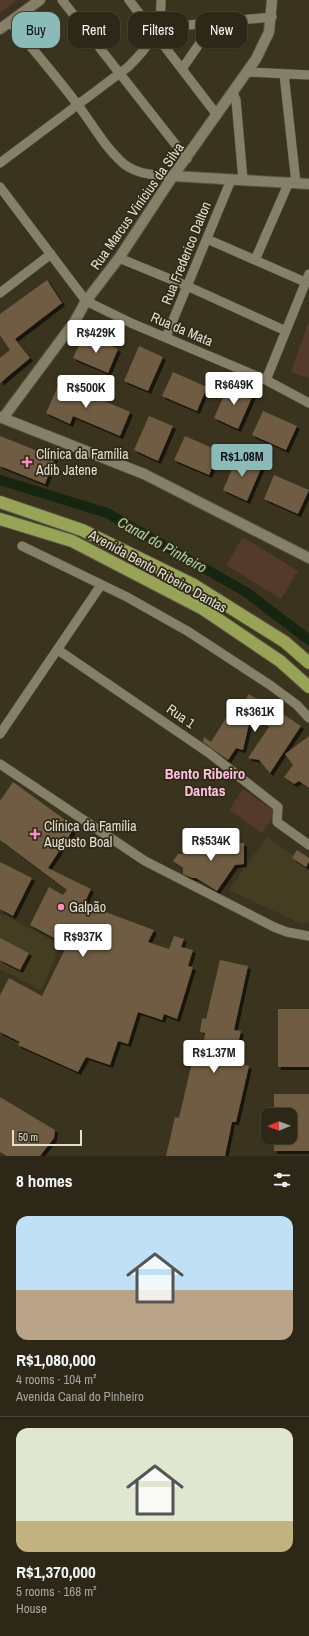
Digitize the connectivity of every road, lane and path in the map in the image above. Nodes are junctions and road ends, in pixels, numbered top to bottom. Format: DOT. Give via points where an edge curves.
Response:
graph roads {
  1 [pos="40,0"];
  2 [pos="62,0"];
  3 [pos="129,0"];
  4 [pos="161,0"];
  5 [pos="272,0"];
  6 [pos="139,12"];
  7 [pos="159,12"];
  8 [pos="272,17"];
  9 [pos="247,19"];
  10 [pos="10,22"];
  11 [pos="0,29"];
  12 [pos="144,48"];
  13 [pos="168,48"];
  14 [pos="196,48"];
  15 [pos="182,69"];
  16 [pos="120,72"];
  17 [pos="247,72"];
  18 [pos="284,74"];
  19 [pos="309,75"];
  20 [pos="233,93"];
  21 [pos="78,104"];
  22 [pos="218,115"];
  23 [pos="187,159"];
  24 [pos="0,163"];
  25 [pos="173,176"];
  26 [pos="231,180"];
  27 [pos="243,180"];
  28 [pos="293,183"];
  29 [pos="309,184"];
  30 [pos="0,187"];
  31 [pos="207,239"];
  32 [pos="51,254"];
  33 [pos="119,258"];
  34 [pos="255,260"];
  35 [pos="307,278"];
  36 [pos="187,286"];
  37 [pos="0,293"];
  38 [pos="86,301"];
  39 [pos="286,331"];
  40 [pos="166,337"];
  41 [pos="266,380"];
  42 [pos="309,403"];
  43 [pos="2,417"];
  44 [pos="0,502"];
  45 [pos="0,520"];
  46 [pos="22,546"];
  47 [pos="309,558"];
  48 [pos="101,585"];
  49 [pos="58,650"];
  50 [pos="309,663"];
  51 [pos="309,687"];
  52 [pos="309,718"];
  53 [pos="0,734"];
  54 [pos="0,764"];
  55 [pos="309,845"];
  56 [pos="309,936"];
  1 -- 10 [label="street"];
  2 -- 16 [label="street"];
  3 -- 6 [label="street"];
  4 -- 7 [label="street"];
  5 -- 8 [label="street, Rua Marcus Vinícius da Silva"];
  8 -- 9 [label="street"];
  8 -- 17 [label="street, Rua Marcus Vinícius da Silva" via="262,48"];
  10 -- 11 [label="street"];
  10 -- 21 [label="street"];
  12 -- 16 [label="street" via="138,57"];
  13 -- 15 [label="street"];
  14 -- 15 [label="street"];
  15 -- 22 [label="street"];
  16 -- 21 [label="street"];
  16 -- 23 [label="street"];
  17 -- 18 [label="street"];
  17 -- 20 [label="street, Rua Marcus Vinícius da Silva"];
  18 -- 19 [label="street"];
  18 -- 28 [label="street"];
  20 -- 22 [label="street, Rua Marcus Vinícius da Silva"];
  20 -- 27 [label="street" via="236,100"];
  21 -- 24 [label="street"];
  21 -- 25 [label="street" via="124,164 147,174"];
  22 -- 23 [label="street, Rua Marcus Vinícius da Silva"];
  23 -- 25 [label="street, Rua Marcus Vinícius da Silva"];
  25 -- 26 [label="street"];
  25 -- 33 [label="street, Rua Marcus Vinícius da Silva"];
  26 -- 27 [label="street"];
  26 -- 31 [label="street, Rua Frederico Dalton"];
  27 -- 28 [label="street"];
  28 -- 29 [label="street"];
  28 -- 34 [label="street"];
  30 -- 32 [label="street, Rua da Mata"];
  31 -- 34 [label="street"];
  31 -- 36 [label="street, Rua Frederico Dalton"];
  32 -- 37 [label="street"];
  32 -- 38 [label="street, Rua da Mata"];
  33 -- 36 [label="street"];
  33 -- 38 [label="street, Rua Marcus Vinícius da Silva"];
  34 -- 35 [label="street"];
  35 -- 39 [label="street"];
  36 -- 39 [label="street"];
  36 -- 40 [label="street, Rua Frederico Dalton"];
  38 -- 40 [label="street, Rua da Mata"];
  38 -- 43 [label="street, Rua Marcus Vinícius da Silva" via="75,321"];
  39 -- 41 [label="street"];
  40 -- 41 [label="street, Rua da Mata"];
  41 -- 42 [label="street, Rua da Mata"];
  43 -- 47 [label="street" via="144,474"];
  44 -- 50 [label="highway, Avenida Bento Ribeiro Dantas" via="82,530 194,585 285,642"];
  45 -- 51 [label="highway, Avenida Bento Ribeiro Dantas" via="72,541 203,609 280,661"];
  46 -- 48 [label="street"];
  48 -- 49 [label="street"];
  48 -- 52 [label="street" via="189,632 270,685 297,705"];
  49 -- 53 [label="street"];
  49 -- 55 [label="street, Rua 1" via="209,753 278,807 277,822"];
  54 -- 56 [label="street" via="145,861 274,927"];
}
